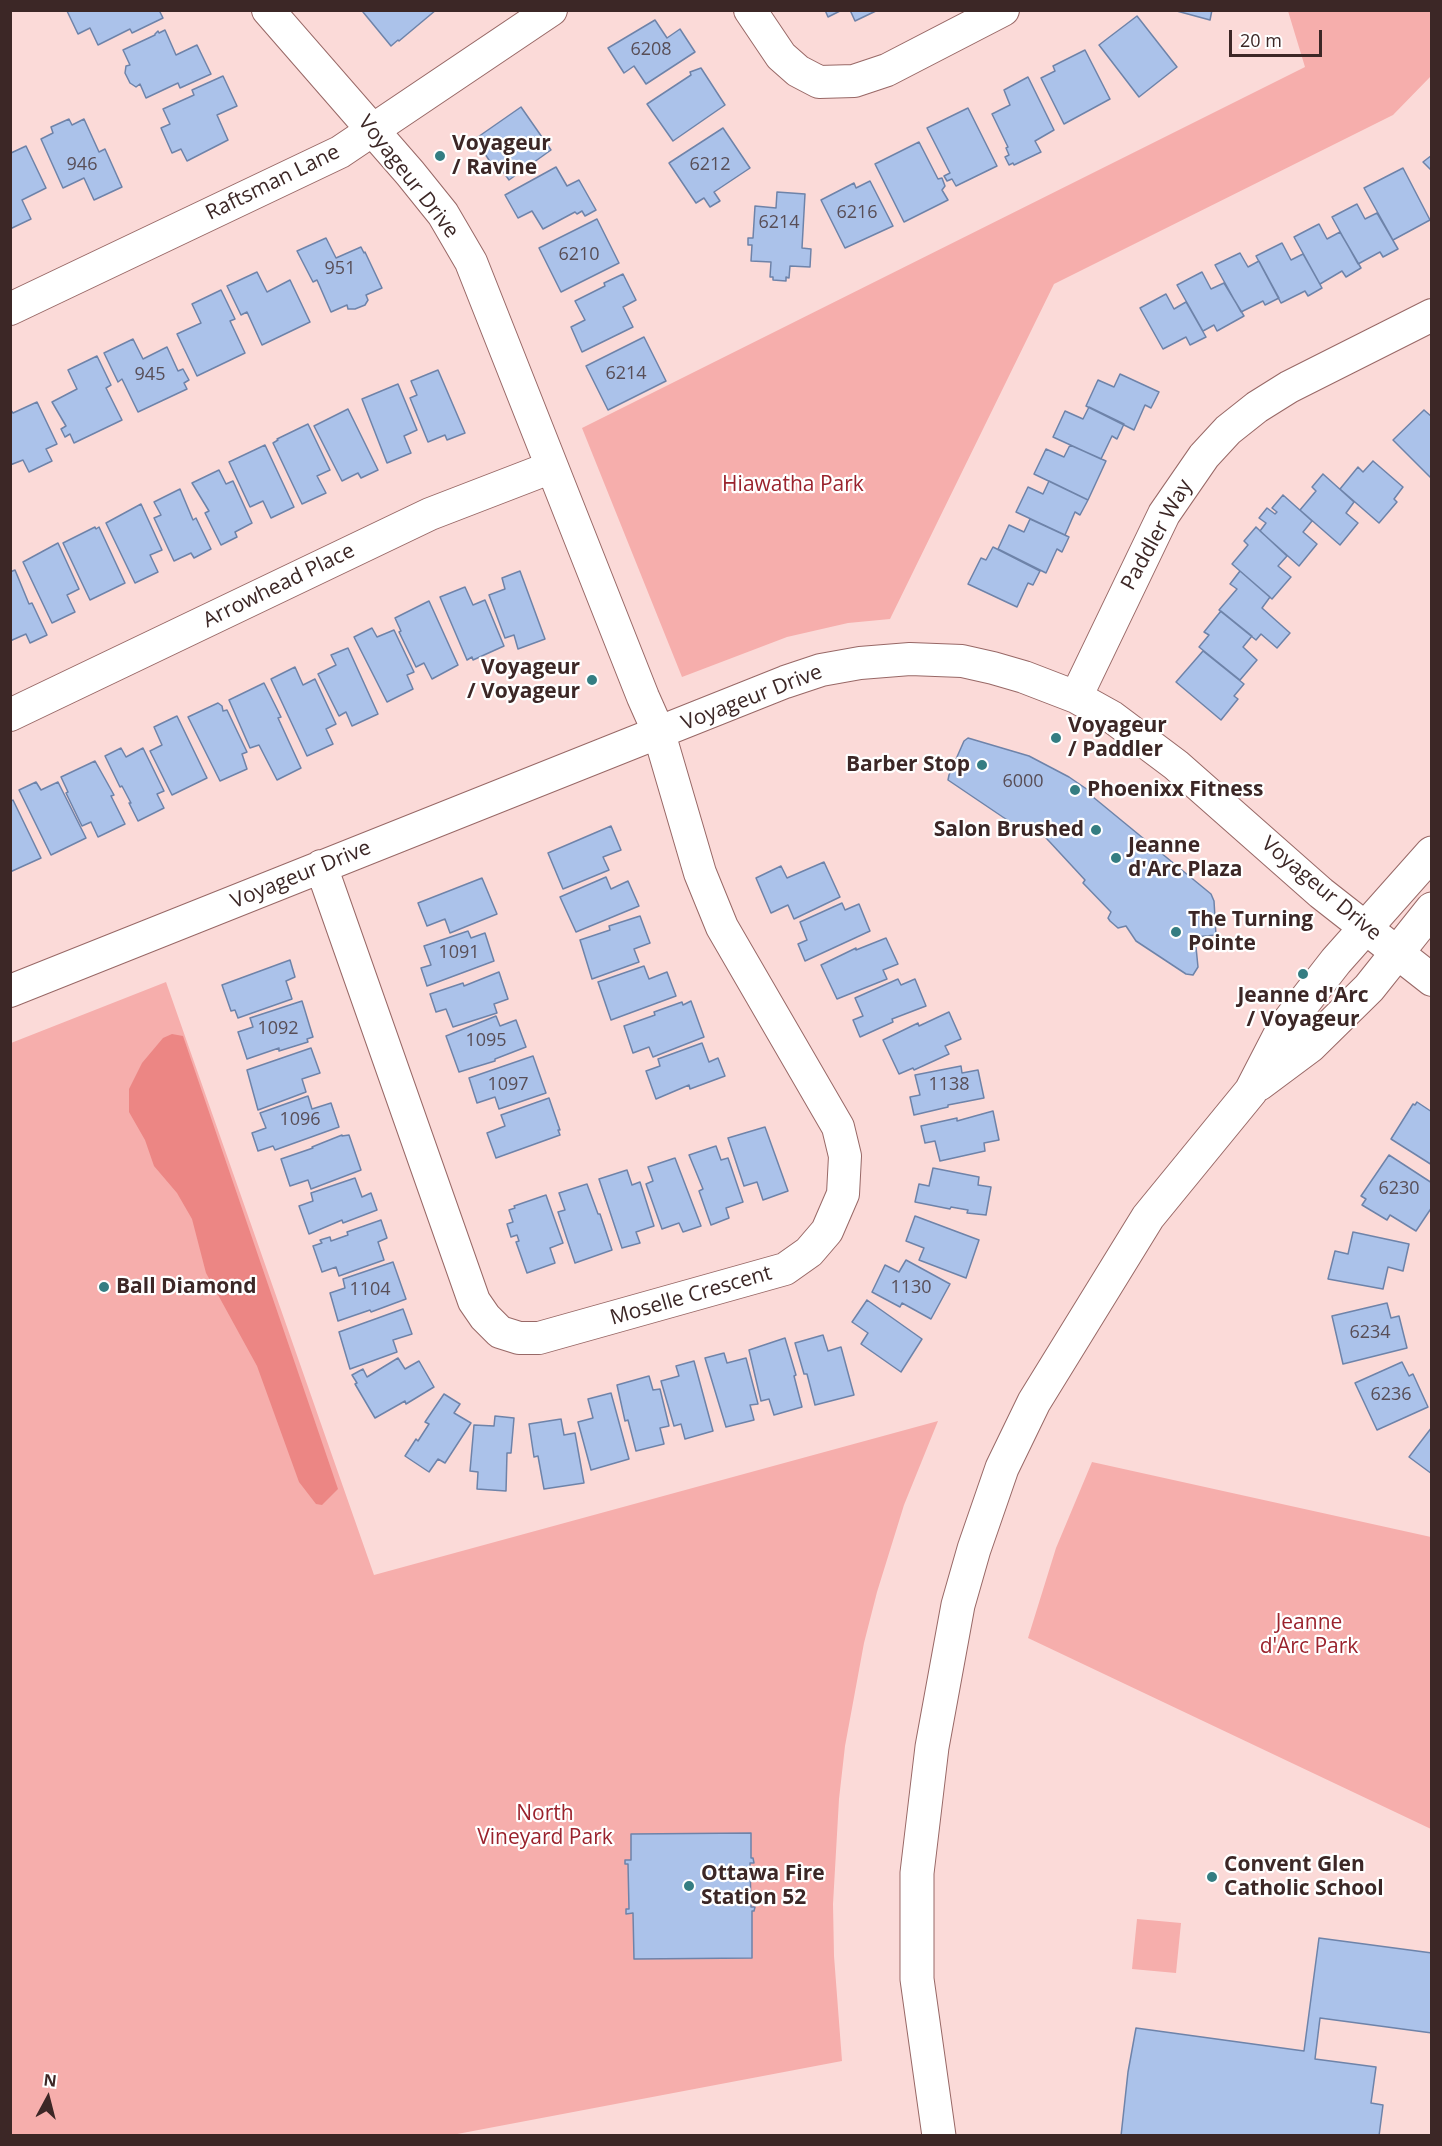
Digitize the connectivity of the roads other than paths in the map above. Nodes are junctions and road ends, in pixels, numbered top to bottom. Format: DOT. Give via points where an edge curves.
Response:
graph roads {
  1 [pos="268,10"];
  2 [pos="551,10"];
  3 [pos="750,10"];
  4 [pos="1003,10"];
  5 [pos="374,130"];
  6 [pos="10,309"];
  7 [pos="1431,315"];
  8 [pos="552,467"];
  9 [pos="1076,697"];
  10 [pos="10,715"];
  11 [pos="659,733"];
  12 [pos="1431,853"];
  13 [pos="321,866"];
  14 [pos="1431,909"];
  15 [pos="1365,928"];
  16 [pos="1397,952"];
  17 [pos="1431,980"];
  18 [pos="10,991"];
  19 [pos="1251,1091"];
  20 [pos="939,2136"];
  1 -- 5 [label="street, Voyageur Drive"];
  2 -- 5 [label="street, Raftsman Lane"];
  3 -- 4 [label="street" via="781,56 819,82 854,81 887,70"];
  5 -- 6 [label="street, Raftsman Lane" via="340,152"];
  5 -- 8 [label="street, Voyageur Drive" via="443,214 471,262"];
  7 -- 9 [label="street, Paddler Way" via="1289,387 1228,430 1204,456 1164,514"];
  8 -- 10 [label="street, Arrowhead Place" via="430,514"];
  8 -- 11 [label="street, Voyageur Drive"];
  9 -- 11 [label="street, Voyageur Drive" via="1024,677 962,661 870,662 821,670"];
  9 -- 15 [label="street, Voyageur Drive" via="1112,717 1176,765"];
  11 -- 13 [label="street, Voyageur Drive"];
  11 -- 13 [label="street, Moselle Crescent" via="700,873 722,927 823,1099 838,1127 845,1156 843,1194 827,1230 809,1252 785,1269 539,1338 519,1338 500,1332 474,1301"];
  12 -- 15 [label="main road"];
  13 -- 18 [label="street, Voyageur Drive"];
  14 -- 16 [label="main road"];
  15 -- 16 [label="street, Voyageur Drive"];
  15 -- 19 [label="main road" via="1283,1029"];
  16 -- 17 [label="street, Voyageur Drive"];
  16 -- 19 [label="main road" via="1370,988 1310,1046"];
  19 -- 20 [label="main road" via="1148,1217 1034,1402 1002,1468 974,1549 958,1605 934,1736 917,1873 917,1979"];
}
